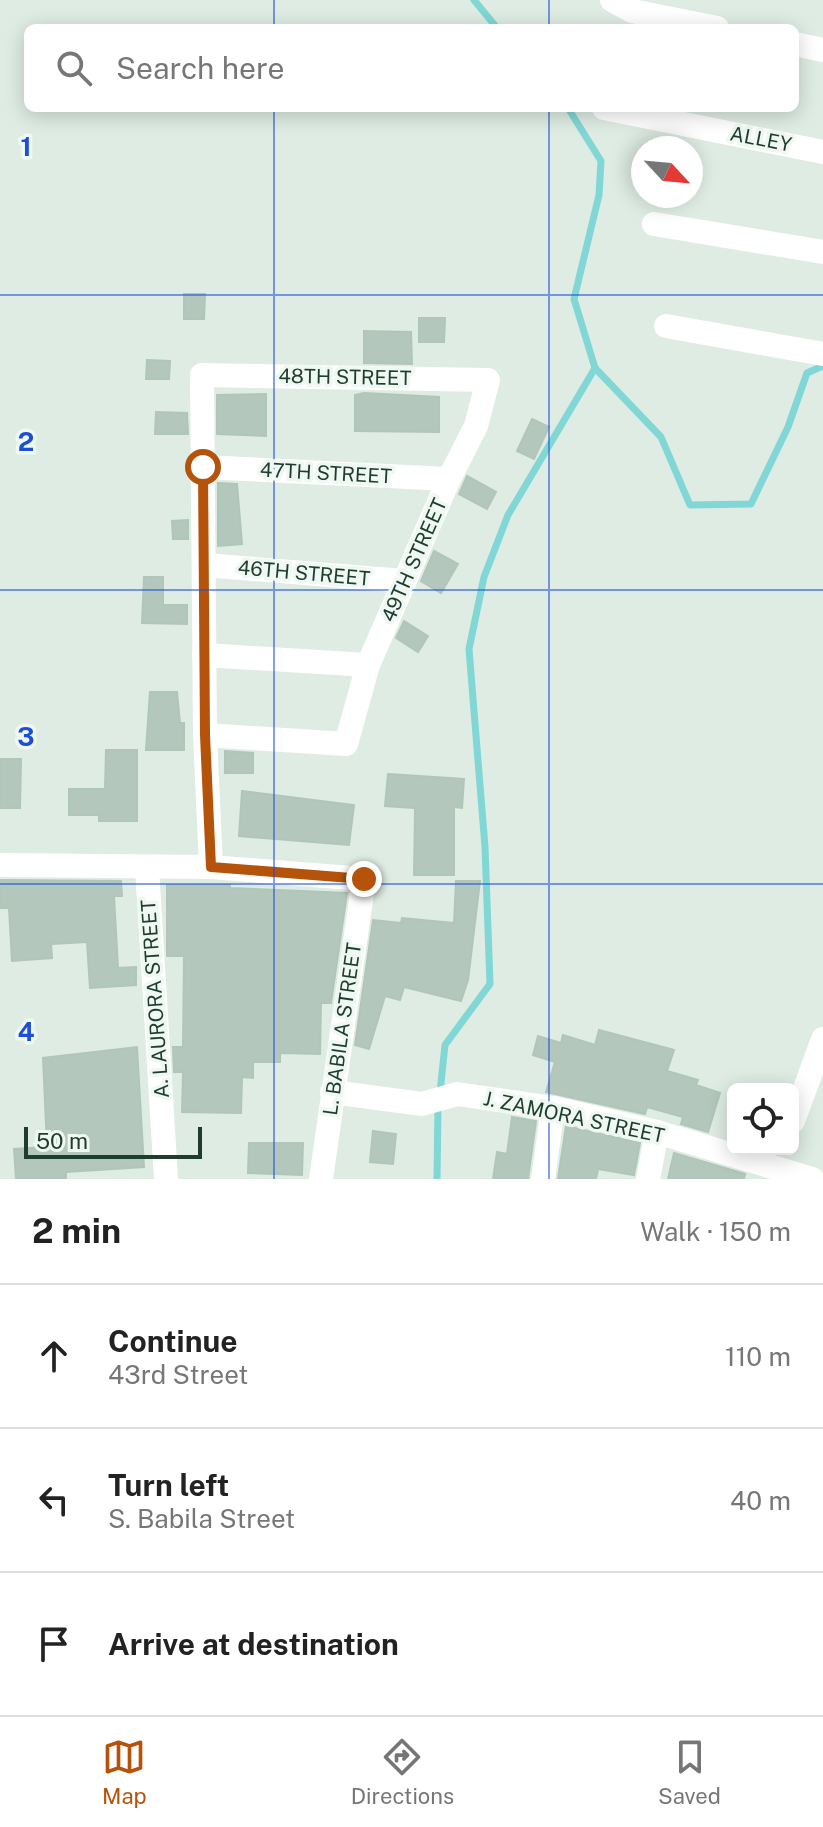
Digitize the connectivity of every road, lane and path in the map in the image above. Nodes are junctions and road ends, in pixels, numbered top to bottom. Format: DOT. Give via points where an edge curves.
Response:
graph roads {
  1 [pos="612,0"];
  2 [pos="697,24"];
  3 [pos="799,45"];
  4 [pos="823,50"];
  5 [pos="624,112"];
  6 [pos="823,152"];
  7 [pos="654,224"];
  8 [pos="823,252"];
  9 [pos="666,326"];
  10 [pos="823,354"];
  11 [pos="488,380"];
  12 [pos="203,467"];
  13 [pos="449,479"];
  14 [pos="204,565"];
  15 [pos="405,581"];
  16 [pos="204,655"];
  17 [pos="368,665"];
  18 [pos="205,735"];
  19 [pos="0,865"];
  20 [pos="211,867"];
  21 [pos="147,868"];
  22 [pos="821,1052"];
  23 [pos="332,1092"];
  24 [pos="799,1106"];
  25 [pos="553,1108"];
  26 [pos="657,1132"];
  27 [pos="761,1172"];
  28 [pos="166,1179"];
  29 [pos="321,1179"];
  30 [pos="543,1179"];
  31 [pos="648,1179"];
  32 [pos="812,1179"];
  1 -- 2 [label="street" via="632,11"];
  3 -- 4 [label="street"];
  5 -- 6 [label="street, ALLEY"];
  7 -- 8 [label="street"];
  9 -- 10 [label="street"];
  11 -- 12 [label="street, 48TH STREET" via="202,375"];
  11 -- 13 [label="street, 49TH STREET" via="476,426"];
  12 -- 13 [label="street, 47TH STREET"];
  12 -- 14 [label="street"];
  13 -- 15 [label="street, 49TH STREET"];
  14 -- 15 [label="street, 46TH STREET"];
  14 -- 16 [label="street"];
  15 -- 17 [label="street, 49TH STREET"];
  16 -- 17 [label="street"];
  16 -- 18 [label="street"];
  17 -- 18 [label="street, 49TH STREET" via="346,744"];
  18 -- 20 [label="street"];
  19 -- 21 [label="street"];
  20 -- 21 [label="street"];
  20 -- 23 [label="street, L. BABILA STREET" via="364,879"];
  21 -- 28 [label="street, A. LAURORA STREET"];
  22 -- 24 [label="street"];
  23 -- 25 [label="street, J. ZAMORA STREET" via="422,1104 457,1094"];
  23 -- 29 [label="street, L. BABILA STREET"];
  25 -- 26 [label="street, J. ZAMORA STREET"];
  25 -- 30 [label="street"];
  26 -- 27 [label="street, J. ZAMORA STREET"];
  26 -- 31 [label="street"];
  27 -- 32 [label="street, J. ZAMORA STREET"];
}
